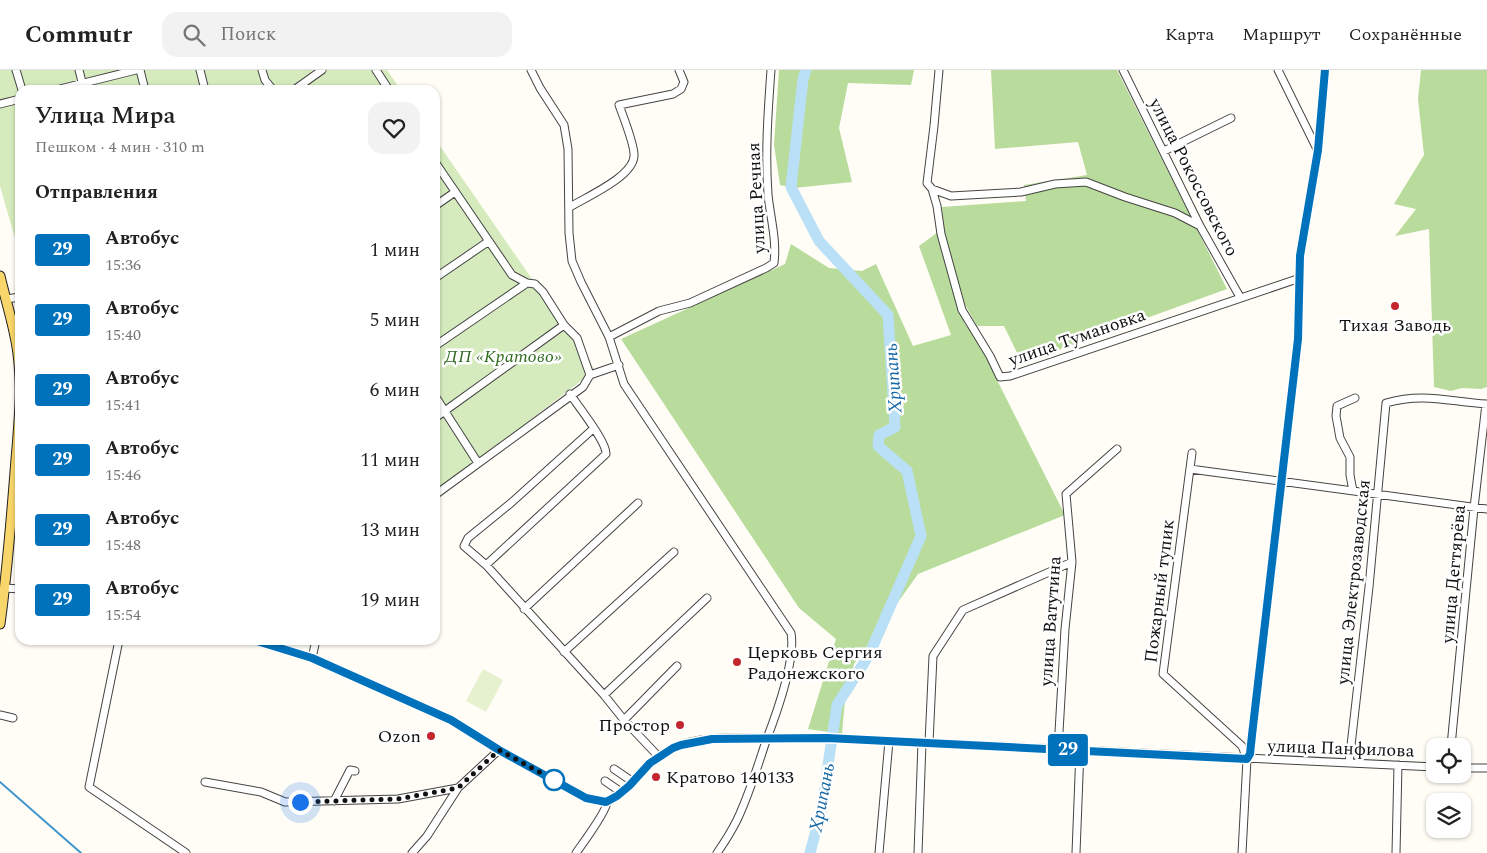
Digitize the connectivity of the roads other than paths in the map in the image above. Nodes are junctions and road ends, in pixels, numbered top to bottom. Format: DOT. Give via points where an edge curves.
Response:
graph roads {
  1 [pos="16,70"];
  2 [pos="79,70"];
  3 [pos="136,70"];
  4 [pos="140,70"];
  5 [pos="200,70"];
  6 [pos="262,70"];
  7 [pos="322,70"];
  8 [pos="376,70"];
  9 [pos="531,70"];
  10 [pos="679,70"];
  11 [pos="771,70"];
  12 [pos="939,70"];
  13 [pos="1123,70"];
  14 [pos="1278,70"];
  15 [pos="1325,70"];
  16 [pos="20,85"];
  17 [pos="83,85"];
  18 [pos="89,85"];
  19 [pos="144,85"];
  20 [pos="204,85"];
  21 [pos="270,85"];
  22 [pos="301,85"];
  23 [pos="386,85"];
  24 [pos="15,100"];
  25 [pos="0,104"];
  26 [pos="1231,118"];
  27 [pos="1318,150"];
  28 [pos="1164,151"];
  29 [pos="440,170"];
  30 [pos="932,189"];
  31 [pos="455,192"];
  32 [pos="440,202"];
  33 [pos="570,207"];
  34 [pos="1200,226"];
  35 [pos="489,242"];
  36 [pos="440,275"];
  37 [pos="0,276"];
  38 [pos="1300,278"];
  39 [pos="527,283"];
  40 [pos="15,297"];
  41 [pos="1240,297"];
  42 [pos="6,299"];
  43 [pos="564,325"];
  44 [pos="609,337"];
  45 [pos="15,340"];
  46 [pos="440,343"];
  47 [pos="619,365"];
  48 [pos="590,375"];
  49 [pos="570,394"];
  50 [pos="1355,398"];
  51 [pos="440,404"];
  52 [pos="1486,404"];
  53 [pos="445,411"];
  54 [pos="440,414"];
  55 [pos="593,428"];
  56 [pos="1117,449"];
  57 [pos="1192,453"];
  58 [pos="478,463"];
  59 [pos="1190,469"];
  60 [pos="1282,482"];
  61 [pos="440,491"];
  62 [pos="1353,491"];
  63 [pos="1377,495"];
  64 [pos="638,503"];
  65 [pos="15,504"];
  66 [pos="1474,508"];
  67 [pos="1487,509"];
  68 [pos="674,552"];
  69 [pos="1072,562"];
  70 [pos="486,565"];
  71 [pos="5,588"];
  72 [pos="15,589"];
  73 [pos="708,598"];
  74 [pos="524,609"];
  75 [pos="0,624"];
  76 [pos="118,645"];
  77 [pos="270,645"];
  78 [pos="315,645"];
  79 [pos="564,652"];
  80 [pos="312,658"];
  81 [pos="677,666"];
  82 [pos="604,695"];
  83 [pos="0,715"];
  84 [pos="13,718"];
  85 [pos="624,720"];
  86 [pos="768,738"];
  87 [pos="1452,738"];
  88 [pos="889,741"];
  89 [pos="926,743"];
  90 [pos="1058,749"];
  91 [pos="499,750"];
  92 [pos="1080,750"];
  93 [pos="659,757"];
  94 [pos="1247,759"];
  95 [pos="1349,763"];
  96 [pos="1398,765"];
  97 [pos="1426,767"];
  98 [pos="1471,768"];
  99 [pos="1487,768"];
  100 [pos="614,769"];
  101 [pos="355,771"];
  102 [pos="605,781"];
  103 [pos="205,782"];
  104 [pos="632,782"];
  105 [pos="458,788"];
  106 [pos="621,792"];
  107 [pos="332,802"];
  108 [pos="606,802"];
  109 [pos="186,853"];
  110 [pos="412,853"];
  111 [pos="576,853"];
  112 [pos="716,853"];
  113 [pos="878,853"];
  114 [pos="918,853"];
  115 [pos="1076,853"];
  116 [pos="1242,853"];
  117 [pos="1396,853"];
  1 -- 16 [label="street"];
  2 -- 17 [label="street"];
  3 -- 18 [label="street"];
  4 -- 19 [label="street"];
  5 -- 20 [label="street"];
  6 -- 21 [label="street"];
  7 -- 22 [label="street"];
  8 -- 23 [label="street"];
  9 -- 33 [label="street" via="564,125"];
  10 -- 33 [label="street" via="684,82 682,89 673,94 620,105 635,155 633,164 614,181"];
  11 -- 44 [label="street, улица Речная" via="768,195 776,250 774,263 690,303 658,311"];
  12 -- 30 [label="street, улица Тумановка" via="927,183"];
  13 -- 28 [label="street, улица Рокоссовского"];
  14 -- 27 [label="street"];
  15 -- 27 [label="street"];
  24 -- 25 [label="street"];
  26 -- 28 [label="street"];
  27 -- 38 [label="street" via="1300,256"];
  28 -- 34 [label="street, улица Рокоссовского"];
  29 -- 31 [label="street"];
  30 -- 34 [label="street" via="951,196 1021,192 1055,184 1086,182 1175,213"];
  30 -- 41 [label="street, улица Тумановка" via="962,310 1000,377"];
  31 -- 32 [label="street"];
  31 -- 35 [label="street"];
  33 -- 44 [label="street" via="572,260"];
  34 -- 41 [label="street, улица Рокоссовского"];
  35 -- 36 [label="street"];
  35 -- 39 [label="street" via="512,275"];
  37 -- 42 [label="main road"];
  38 -- 41 [label="street, улица Тумановка"];
  38 -- 60 [label="street" via="1298,339"];
  39 -- 43 [label="street" via="535,284"];
  39 -- 46 [label="street"];
  40 -- 42 [label="street"];
  42 -- 45 [label="main road"];
  43 -- 48 [label="street" via="576,338"];
  43 -- 53 [label="street"];
  44 -- 47 [label="street"];
  47 -- 48 [label="street"];
  47 -- 86 [label="street" via="624,384 791,633 791,655"];
  48 -- 49 [label="street" via="583,386"];
  49 -- 55 [label="street"];
  49 -- 58 [label="street"];
  50 -- 62 [label="street" via="1338,406 1336,416 1340,438 1350,457"];
  51 -- 53 [label="street"];
  52 -- 63 [label="street, улица Электрозаводская" via="1420,397 1386,403"];
  52 -- 66 [label="street, улица Дегтярёва"];
  53 -- 54 [label="street"];
  53 -- 58 [label="street"];
  55 -- 70 [label="street" via="605,446 605,457"];
  55 -- 70 [label="street" via="468,538 464,546"];
  56 -- 69 [label="street, улица Ватутина" via="1066,494"];
  57 -- 59 [label="street, Пожарный тупик"];
  58 -- 61 [label="street"];
  59 -- 60 [label="street"];
  59 -- 94 [label="street, Пожарный тупик" via="1163,674 1242,746"];
  60 -- 62 [label="street"];
  60 -- 94 [label="street"];
  62 -- 63 [label="street"];
  63 -- 66 [label="street"];
  63 -- 95 [label="street, улица Электрозаводская"];
  64 -- 74 [label="street"];
  65 -- 71 [label="main road"];
  66 -- 67 [label="street"];
  66 -- 87 [label="street, улица Дегтярёва"];
  68 -- 79 [label="street"];
  69 -- 89 [label="street" via="963,610 933,656"];
  69 -- 90 [label="street, улица Ватутина"];
  70 -- 74 [label="street"];
  71 -- 72 [label="street"];
  71 -- 75 [label="main road"];
  73 -- 82 [label="street"];
  74 -- 79 [label="street"];
  76 -- 109 [label="street" via="89,787"];
  77 -- 80 [label="street"];
  78 -- 80 [label="street"];
  79 -- 82 [label="street"];
  80 -- 91 [label="street" via="451,720"];
  81 -- 85 [label="street"];
  82 -- 85 [label="street"];
  83 -- 84 [label="street"];
  85 -- 93 [label="street"];
  86 -- 88 [label="street, улица Панфилова"];
  86 -- 93 [label="street, улица Панфилова" via="705,740 681,745"];
  86 -- 112 [label="street" via="736,822"];
  88 -- 89 [label="street, улица Панфилова"];
  88 -- 113 [label="street"];
  89 -- 90 [label="street, улица Панфилова"];
  89 -- 114 [label="street"];
  90 -- 92 [label="street, улица Панфилова"];
  91 -- 105 [label="street"];
  91 -- 108 [label="street" via="586,798"];
  92 -- 94 [label="street, улица Панфилова"];
  92 -- 115 [label="street"];
  93 -- 104 [label="street, улица Панфилова"];
  94 -- 95 [label="street, улица Панфилова"];
  94 -- 116 [label="street"];
  95 -- 96 [label="street, улица Панфилова"];
  96 -- 97 [label="street, улица Панфилова"];
  96 -- 117 [label="street"];
  98 -- 99 [label="street"];
  100 -- 104 [label="street"];
  101 -- 107 [label="street" via="350,770"];
  102 -- 106 [label="street"];
  103 -- 107 [label="street" via="261,792 285,802"];
  104 -- 106 [label="street, улица Панфилова"];
  105 -- 107 [label="street" via="398,799"];
  105 -- 110 [label="street"];
  106 -- 108 [label="street, улица Панфилова"];
  108 -- 111 [label="street" via="603,814"];
}
